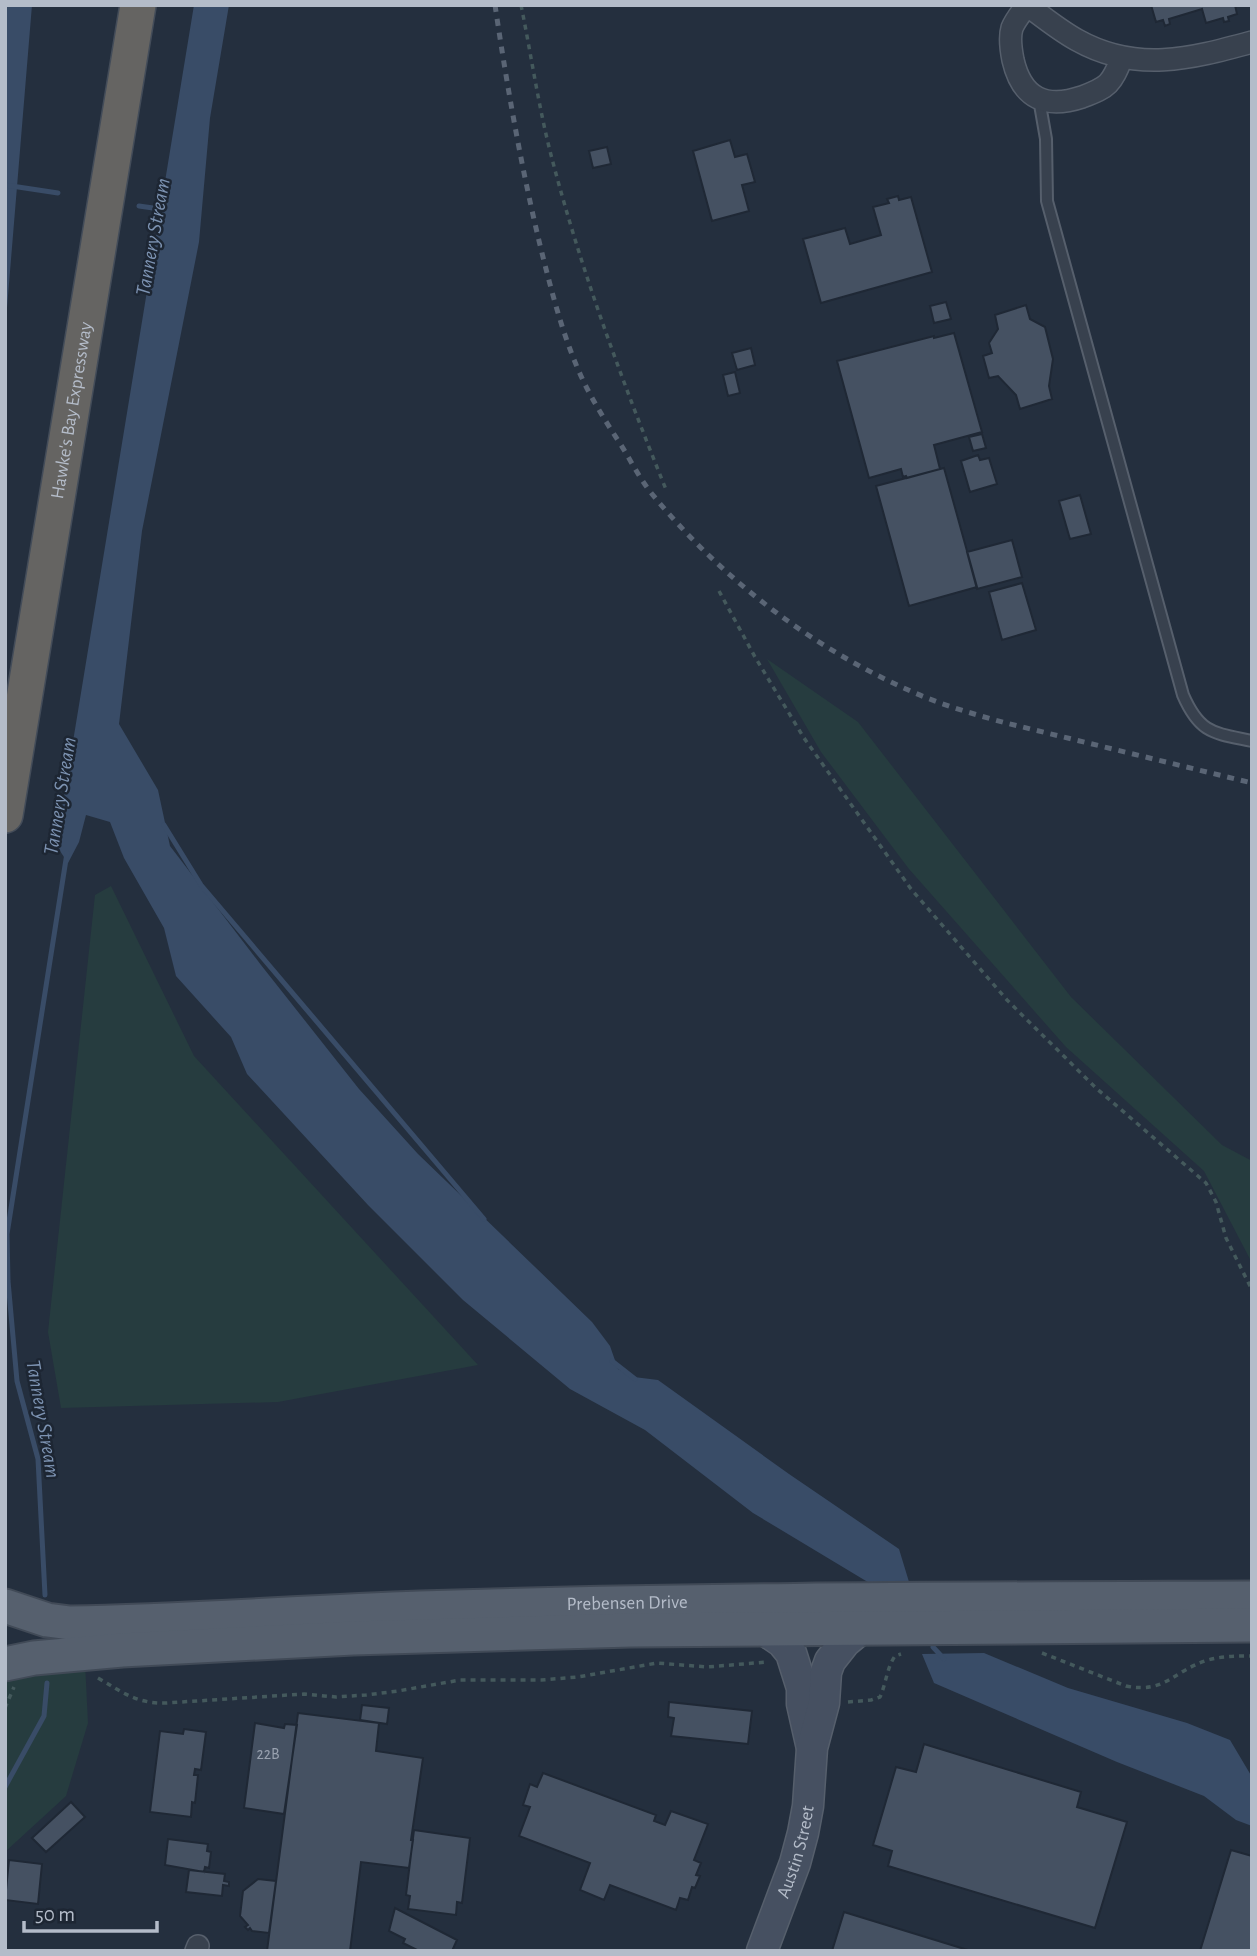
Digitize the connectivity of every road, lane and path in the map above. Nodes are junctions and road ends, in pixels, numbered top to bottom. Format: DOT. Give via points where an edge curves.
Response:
graph roads {
  1 [pos="121,5"];
  2 [pos="138,5"];
  3 [pos="521,5"];
  4 [pos="1027,5"];
  5 [pos="1252,42"];
  6 [pos="1122,58"];
  7 [pos="1039,98"];
  8 [pos="667,492"];
  9 [pos="719,591"];
  10 [pos="5,714"];
  11 [pos="1252,741"];
  12 [pos="5,815"];
  13 [pos="1252,1290"];
  14 [pos="1252,1598"];
  15 [pos="5,1606"];
  16 [pos="1252,1625"];
  17 [pos="862,1628"];
  18 [pos="763,1629"];
  19 [pos="904,1653"];
  20 [pos="1252,1656"];
  21 [pos="769,1662"];
  22 [pos="1077,1667"];
  23 [pos="14,1672"];
  24 [pos="97,1678"];
  25 [pos="824,1703"];
  26 [pos="5,1708"];
  27 [pos="812,1748"];
  28 [pos="762,1951"];
  1 -- 10 [label="highway, Hawke's Bay Expressway"];
  2 -- 12 [label="highway, Hawke's Bay Expressway"];
  3 -- 8 [label="path" via="550,149 583,265"];
  4 -- 6 [label="street" via="1077,41"];
  4 -- 7 [label="street" via="1012,29 1010,43 1017,75"];
  5 -- 6 [label="street" via="1181,60"];
  6 -- 7 [label="street" via="1104,89 1059,103"];
  7 -- 11 [label="lane" via="1046,139 1047,201 1183,695 1191,713 1212,732"];
  9 -- 13 [label="path" via="804,738 911,889 1007,1000 1105,1096 1206,1183"];
  14 -- 15 [label="main road, Prebensen Drive" via="630,1603 70,1623"];
  16 -- 17 [label="main road, Prebensen Drive"];
  17 -- 18 [label="main road, Prebensen Drive"];
  17 -- 25 [label="main road, Austin Street" via="830,1661"];
  18 -- 23 [label="main road, Prebensen Drive" via="353,1638 109,1651 34,1658"];
  18 -- 27 [label="main road, Austin Street" via="791,1653"];
  19 -- 25 [label="path" via="891,1662 880,1697"];
  20 -- 22 [label="path" via="1223,1656 1166,1683 1139,1689"];
  21 -- 24 [label="path" via="707,1667 657,1663 578,1677 460,1680 366,1695 166,1703 128,1696"];
  23 -- 26 [label="path"];
  25 -- 27 [label="main road, Austin Street"];
  27 -- 28 [label="main road, Austin Street" via="803,1833"];
}
